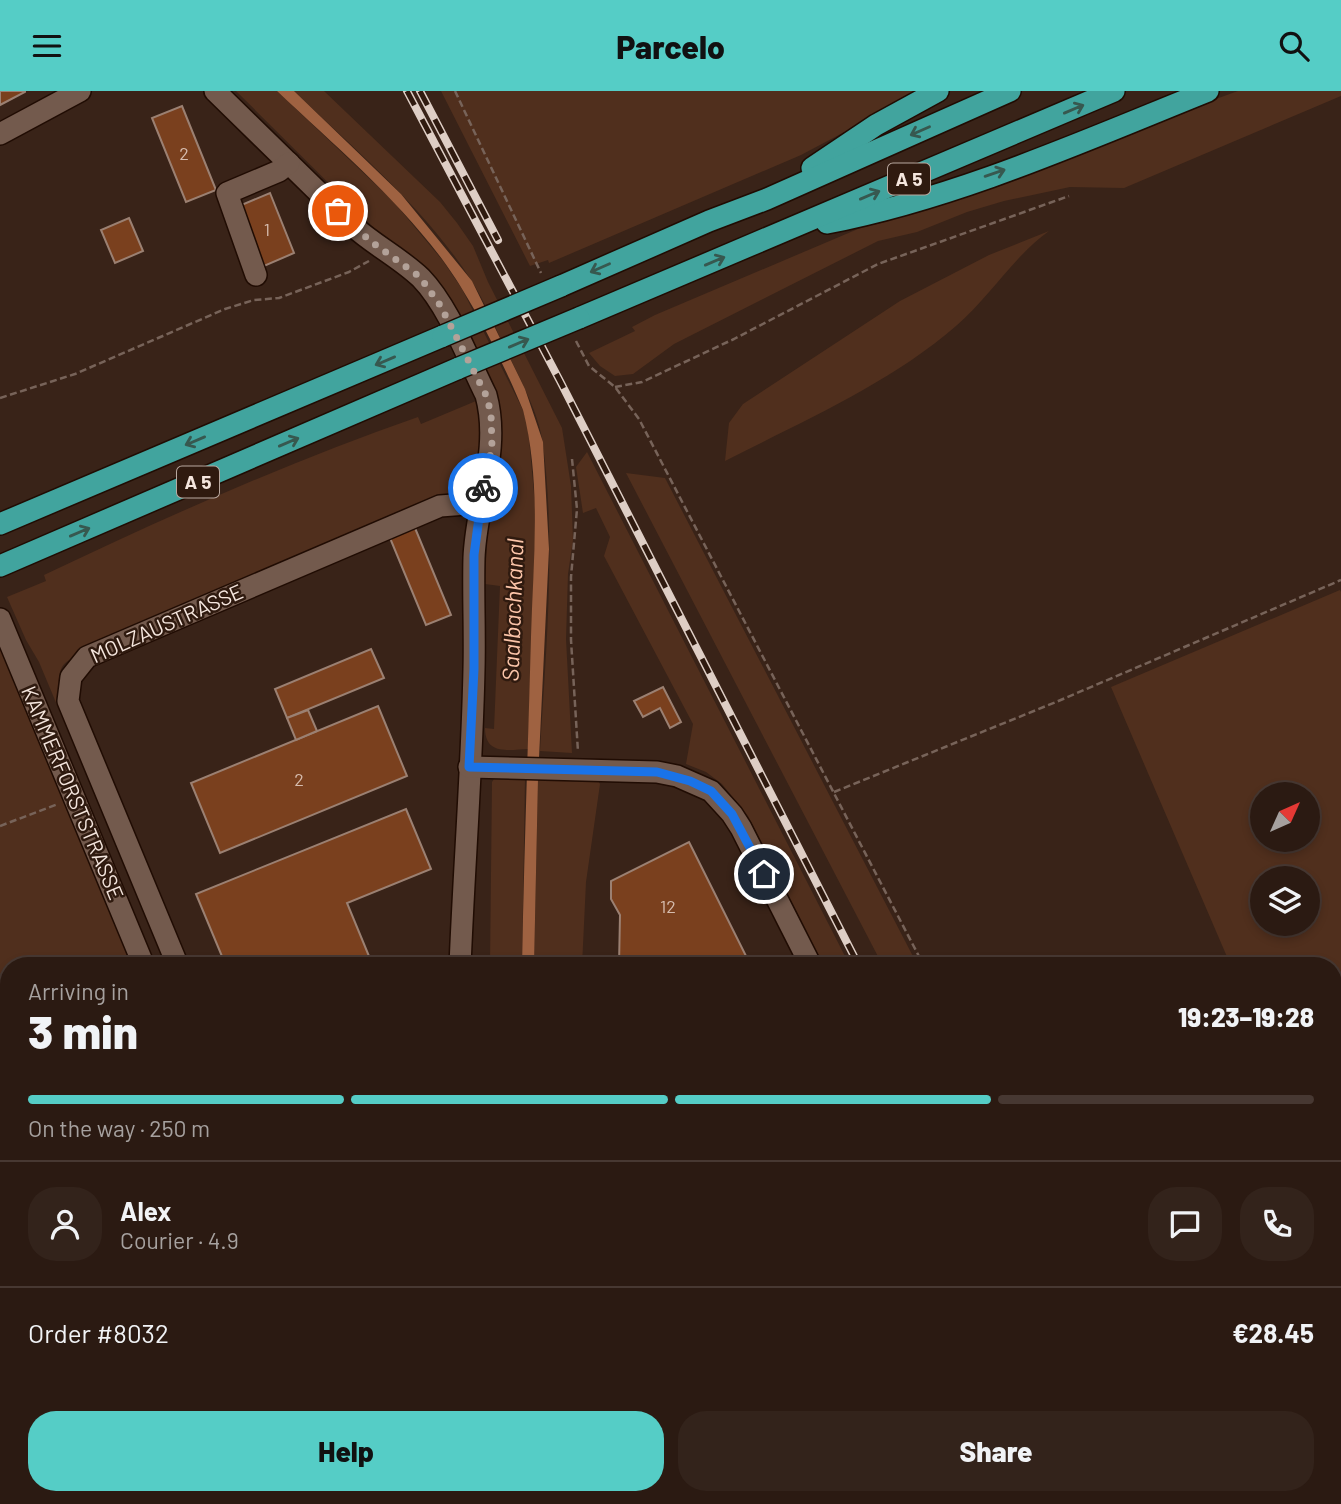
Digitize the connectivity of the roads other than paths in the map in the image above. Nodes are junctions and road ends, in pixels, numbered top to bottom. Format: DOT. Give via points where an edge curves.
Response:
graph roads {
  1 [pos="80,91"];
  2 [pos="215,91"];
  3 [pos="938,91"];
  4 [pos="1010,91"];
  5 [pos="1114,91"];
  6 [pos="1208,91"];
  7 [pos="0,134"];
  8 [pos="289,163"];
  9 [pos="766,199"];
  10 [pos="784,231"];
  11 [pos="256,275"];
  12 [pos="461,360"];
  13 [pos="480,503"];
  14 [pos="2,523"];
  15 [pos="9,563"];
  16 [pos="0,619"];
  17 [pos="469,767"];
  18 [pos="140,957"];
  19 [pos="174,957"];
  20 [pos="460,957"];
  21 [pos="806,957"];
  1 -- 7 [label="street"];
  2 -- 8 [label="street"];
  3 -- 9 [label="highway, A 5" via="876,125"];
  4 -- 9 [label="highway, A 5, one-way"];
  10 -- 5 [label="highway, A 5, one-way"];
  10 -- 6 [label="highway, one-way" via="884,212 1067,148"];
  8 -- 11 [label="street" via="227,193"];
  8 -- 12 [label="street" via="361,233 405,264 432,291"];
  9 -- 14 [label="highway, A 5, one-way, bridge" via="553,283 443,336"];
  12 -- 10 [label="highway, A 5, one-way, bridge" via="579,318"];
  12 -- 13 [label="street" via="486,395 493,430"];
  15 -- 12 [label="highway, A 5, one-way"];
  13 -- 17 [label="street" via="474,555"];
  13 -- 19 [label="street, MOLZAUSTRASSE" via="440,506 147,630 78,666 71,677 68,701"];
  16 -- 18 [label="street, KAMMERFORSTSTRASSE"];
  17 -- 20 [label="street"];
  17 -- 21 [label="street" via="657,772 711,791 741,828"];
}
